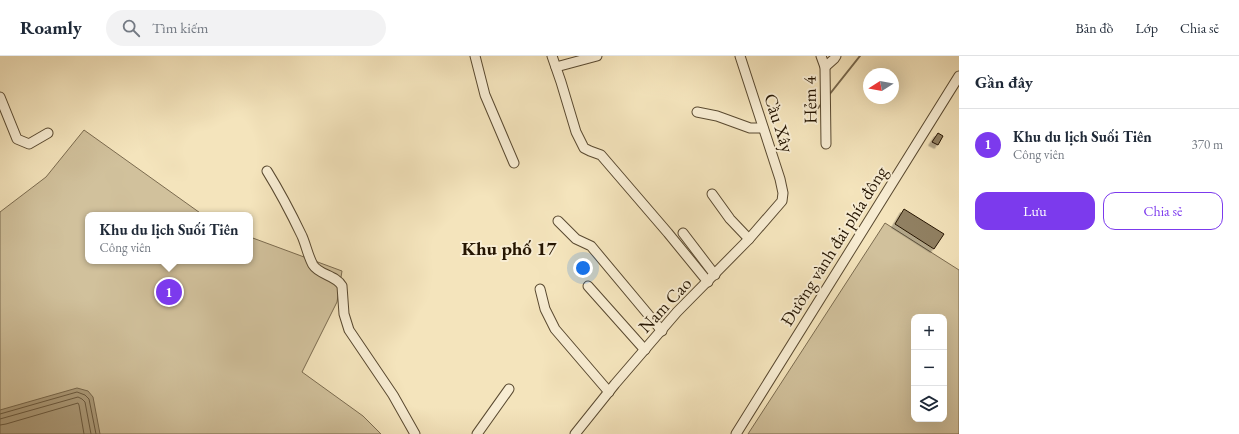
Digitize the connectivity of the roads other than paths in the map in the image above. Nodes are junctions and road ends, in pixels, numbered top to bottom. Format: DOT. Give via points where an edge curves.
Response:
graph roads {
  1 [pos="475,56"];
  2 [pos="552,56"];
  3 [pos="597,56"];
  4 [pos="740,56"];
  5 [pos="821,56"];
  6 [pos="836,56"];
  7 [pos="556,67"];
  8 [pos="825,67"];
  9 [pos="959,76"];
  10 [pos="0,97"];
  11 [pos="697,112"];
  12 [pos="764,128"];
  13 [pos="48,133"];
  14 [pos="826,144"];
  15 [pos="514,163"];
  16 [pos="267,171"];
  17 [pos="712,194"];
  18 [pos="782,201"];
  19 [pos="558,221"];
  20 [pos="683,233"];
  21 [pos="749,239"];
  22 [pos="715,274"];
  23 [pos="708,282"];
  24 [pos="588,286"];
  25 [pos="540,289"];
  26 [pos="662,331"];
  27 [pos="645,350"];
  28 [pos="509,389"];
  29 [pos="609,392"];
  30 [pos="578,433"];
  31 [pos="415,434"];
  32 [pos="477,434"];
  33 [pos="736,434"];
  1 -- 15 [label="street" via="485,95"];
  2 -- 7 [label="street"];
  3 -- 7 [label="street"];
  4 -- 12 [label="street, Cầu Xây"];
  5 -- 8 [label="street, Hẻm 4"];
  6 -- 8 [label="street"];
  7 -- 23 [label="street" via="576,132 584,148 603,158"];
  8 -- 14 [label="street, Hẻm 4"];
  9 -- 33 [label="street, Đường vành đai phía đông"];
  10 -- 13 [label="street" via="17,139 29,144"];
  11 -- 12 [label="street" via="750,128"];
  12 -- 18 [label="street, Cầu Xây" via="780,179"];
  16 -- 31 [label="street" via="289,208 313,266 340,282 349,330 393,395"];
  17 -- 21 [label="street"];
  18 -- 21 [label="street, Nam Cao"];
  19 -- 26 [label="street" via="576,239 591,246"];
  20 -- 22 [label="street"];
  21 -- 22 [label="street, Nam Cao"];
  22 -- 23 [label="street, Nam Cao"];
  23 -- 26 [label="street, Nam Cao" via="677,312"];
  24 -- 27 [label="street"];
  25 -- 29 [label="street" via="545,309 555,329"];
  26 -- 27 [label="street, Nam Cao"];
  27 -- 29 [label="street, Nam Cao"];
  28 -- 32 [label="street"];
  29 -- 30 [label="street, Nam Cao"];
}
